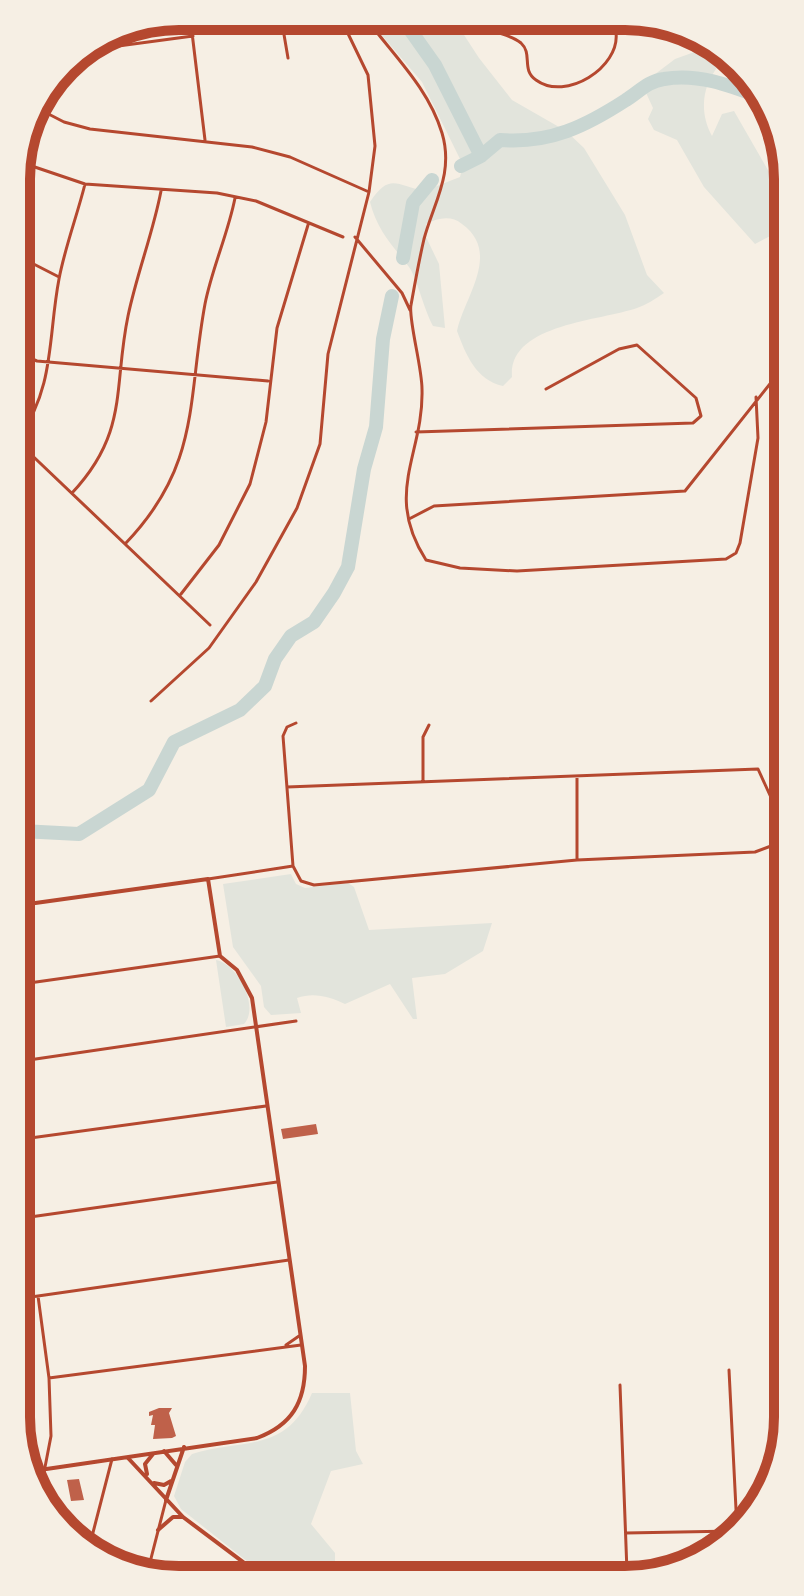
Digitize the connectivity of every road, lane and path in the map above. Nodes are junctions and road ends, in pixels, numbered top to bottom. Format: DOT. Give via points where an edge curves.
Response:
graph roads {
  1 [pos="192,30"];
  2 [pos="283,30"];
  3 [pos="346,30"];
  4 [pos="376,30"];
  5 [pos="489,30"];
  6 [pos="614,30"];
  7 [pos="193,36"];
  8 [pos="117,45"];
  9 [pos="111,46"];
  10 [pos="288,58"];
  11 [pos="45,112"];
  12 [pos="205,140"];
  13 [pos="30,166"];
  14 [pos="85,184"];
  15 [pos="161,191"];
  16 [pos="369,192"];
  17 [pos="235,198"];
  18 [pos="308,225"];
  19 [pos="343,237"];
  20 [pos="355,237"];
  21 [pos="30,262"];
  22 [pos="59,277"];
  23 [pos="410,310"];
  24 [pos="30,357"];
  25 [pos="48,362"];
  26 [pos="122,367"];
  27 [pos="195,375"];
  28 [pos="774,378"];
  29 [pos="268,381"];
  30 [pos="546,389"];
  31 [pos="756,397"];
  32 [pos="30,419"];
  33 [pos="416,432"];
  34 [pos="30,453"];
  35 [pos="72,493"];
  36 [pos="409,519"];
  37 [pos="125,544"];
  38 [pos="181,594"];
  39 [pos="210,625"];
  40 [pos="151,701"];
  41 [pos="296,723"];
  42 [pos="429,725"];
  43 [pos="577,776"];
  44 [pos="423,782"];
  45 [pos="287,787"];
  46 [pos="774,804"];
  47 [pos="774,843"];
  48 [pos="577,860"];
  49 [pos="293,866"];
  50 [pos="208,879"];
  51 [pos="30,904"];
  52 [pos="220,956"];
  53 [pos="30,983"];
  54 [pos="296,1021"];
  55 [pos="257,1028"];
  56 [pos="30,1060"];
  57 [pos="266,1106"];
  58 [pos="30,1138"];
  59 [pos="277,1182"];
  60 [pos="30,1217"];
  61 [pos="289,1260"];
  62 [pos="38,1296"];
  63 [pos="30,1297"];
  64 [pos="301,1335"];
  65 [pos="286,1345"];
  66 [pos="301,1345"];
  67 [pos="729,1370"];
  68 [pos="49,1378"];
  69 [pos="620,1385"];
  70 [pos="184,1447"];
  71 [pos="164,1451"];
  72 [pos="155,1452"];
  73 [pos="127,1457"];
  74 [pos="112,1459"];
  75 [pos="175,1467"];
  76 [pos="45,1468"];
  77 [pos="40,1469"];
  78 [pos="147,1477"];
  79 [pos="43,1478"];
  80 [pos="152,1481"];
  81 [pos="171,1481"];
  82 [pos="166,1500"];
  83 [pos="735,1516"];
  84 [pos="183,1517"];
  85 [pos="158,1530"];
  86 [pos="721,1530"];
  87 [pos="626,1533"];
  88 [pos="92,1538"];
  89 [pos="150,1563"];
  90 [pos="248,1566"];
  91 [pos="627,1566"];
  1 -- 7 [label="street"];
  2 -- 10 [label="street"];
  3 -- 16 [label="street" via="368,75 375,132"];
  4 -- 23 [label="street" via="427,98 447,162"];
  5 -- 6 [label="street" via="520,42 528,72 535,80 558,86 598,72 612,56"];
  7 -- 8 [label="street"];
  7 -- 12 [label="street"];
  8 -- 9 [label="street"];
  11 -- 12 [label="street" via="90,129"];
  12 -- 16 [label="street" via="290,157"];
  13 -- 14 [label="street"];
  14 -- 15 [label="street"];
  14 -- 22 [label="street"];
  15 -- 17 [label="street"];
  15 -- 26 [label="street" via="127,319"];
  16 -- 20 [label="street"];
  17 -- 18 [label="street" via="278,208"];
  17 -- 27 [label="street" via="206,299"];
  18 -- 19 [label="street"];
  18 -- 29 [label="street" via="280,316"];
  20 -- 23 [label="street"];
  20 -- 40 [label="street" via="328,354 320,444 297,508 256,582 209,648"];
  21 -- 22 [label="street"];
  22 -- 25 [label="street"];
  23 -- 33 [label="street" via="422,372"];
  24 -- 25 [label="street"];
  25 -- 26 [label="street"];
  25 -- 32 [label="street" via="41,401"];
  26 -- 27 [label="street"];
  26 -- 35 [label="street" via="116,421 88,476"];
  27 -- 29 [label="street"];
  27 -- 37 [label="street" via="191,420 174,474 153,511"];
  28 -- 31 [label="street"];
  29 -- 38 [label="street" via="266,422 250,484 219,545"];
  30 -- 33 [label="street" via="619,349 637,345 696,398 701,416 693,423"];
  31 -- 36 [label="street" via="685,491 434,506"];
  31 -- 36 [label="street" via="758,438 740,543 726,559 517,571 460,568 426,560"];
  33 -- 36 [label="street" via="405,484"];
  34 -- 35 [label="street"];
  35 -- 37 [label="street"];
  37 -- 38 [label="street"];
  38 -- 39 [label="street"];
  41 -- 45 [label="street" via="283,736"];
  42 -- 44 [label="street" via="423,737"];
  43 -- 44 [label="street"];
  43 -- 46 [label="street" via="758,769"];
  43 -- 48 [label="street"];
  44 -- 45 [label="street"];
  45 -- 49 [label="street"];
  47 -- 48 [label="street" via="755,852"];
  48 -- 49 [label="street" via="314,885 301,881"];
  49 -- 50 [label="street"];
  50 -- 51 [label="street"];
  50 -- 52 [label="street"];
  52 -- 53 [label="street"];
  52 -- 55 [label="street" via="247,985"];
  54 -- 55 [label="street"];
  55 -- 56 [label="street"];
  55 -- 57 [label="street"];
  57 -- 58 [label="street"];
  57 -- 59 [label="street"];
  59 -- 60 [label="street"];
  59 -- 61 [label="street"];
  61 -- 62 [label="street"];
  61 -- 64 [label="street"];
  62 -- 63 [label="street"];
  62 -- 68 [label="street"];
  64 -- 65 [label="street"];
  64 -- 66 [label="street"];
  65 -- 66 [label="street"];
  65 -- 68 [label="street"];
  66 -- 70 [label="street" via="305,1387 290,1418 276,1431"];
  67 -- 83 [label="street"];
  68 -- 76 [label="street" via="51,1436"];
  69 -- 87 [label="street"];
  70 -- 71 [label="street"];
  70 -- 75 [label="street"];
  71 -- 72 [label="street"];
  71 -- 75 [label="street"];
  72 -- 73 [label="street"];
  72 -- 78 [label="street" via="145,1464"];
  73 -- 74 [label="street"];
  73 -- 78 [label="street"];
  74 -- 76 [label="street"];
  74 -- 88 [label="street"];
  75 -- 81 [label="street"];
  76 -- 77 [label="street"];
  76 -- 79 [label="street"];
  78 -- 80 [label="street"];
  80 -- 81 [label="street" via="161,1486"];
  80 -- 82 [label="street"];
  81 -- 82 [label="street"];
  82 -- 84 [label="street"];
  82 -- 85 [label="street"];
  84 -- 85 [label="street" via="173,1517"];
  84 -- 90 [label="street"];
  85 -- 89 [label="street"];
  86 -- 87 [label="street"];
  87 -- 91 [label="street"];
}
